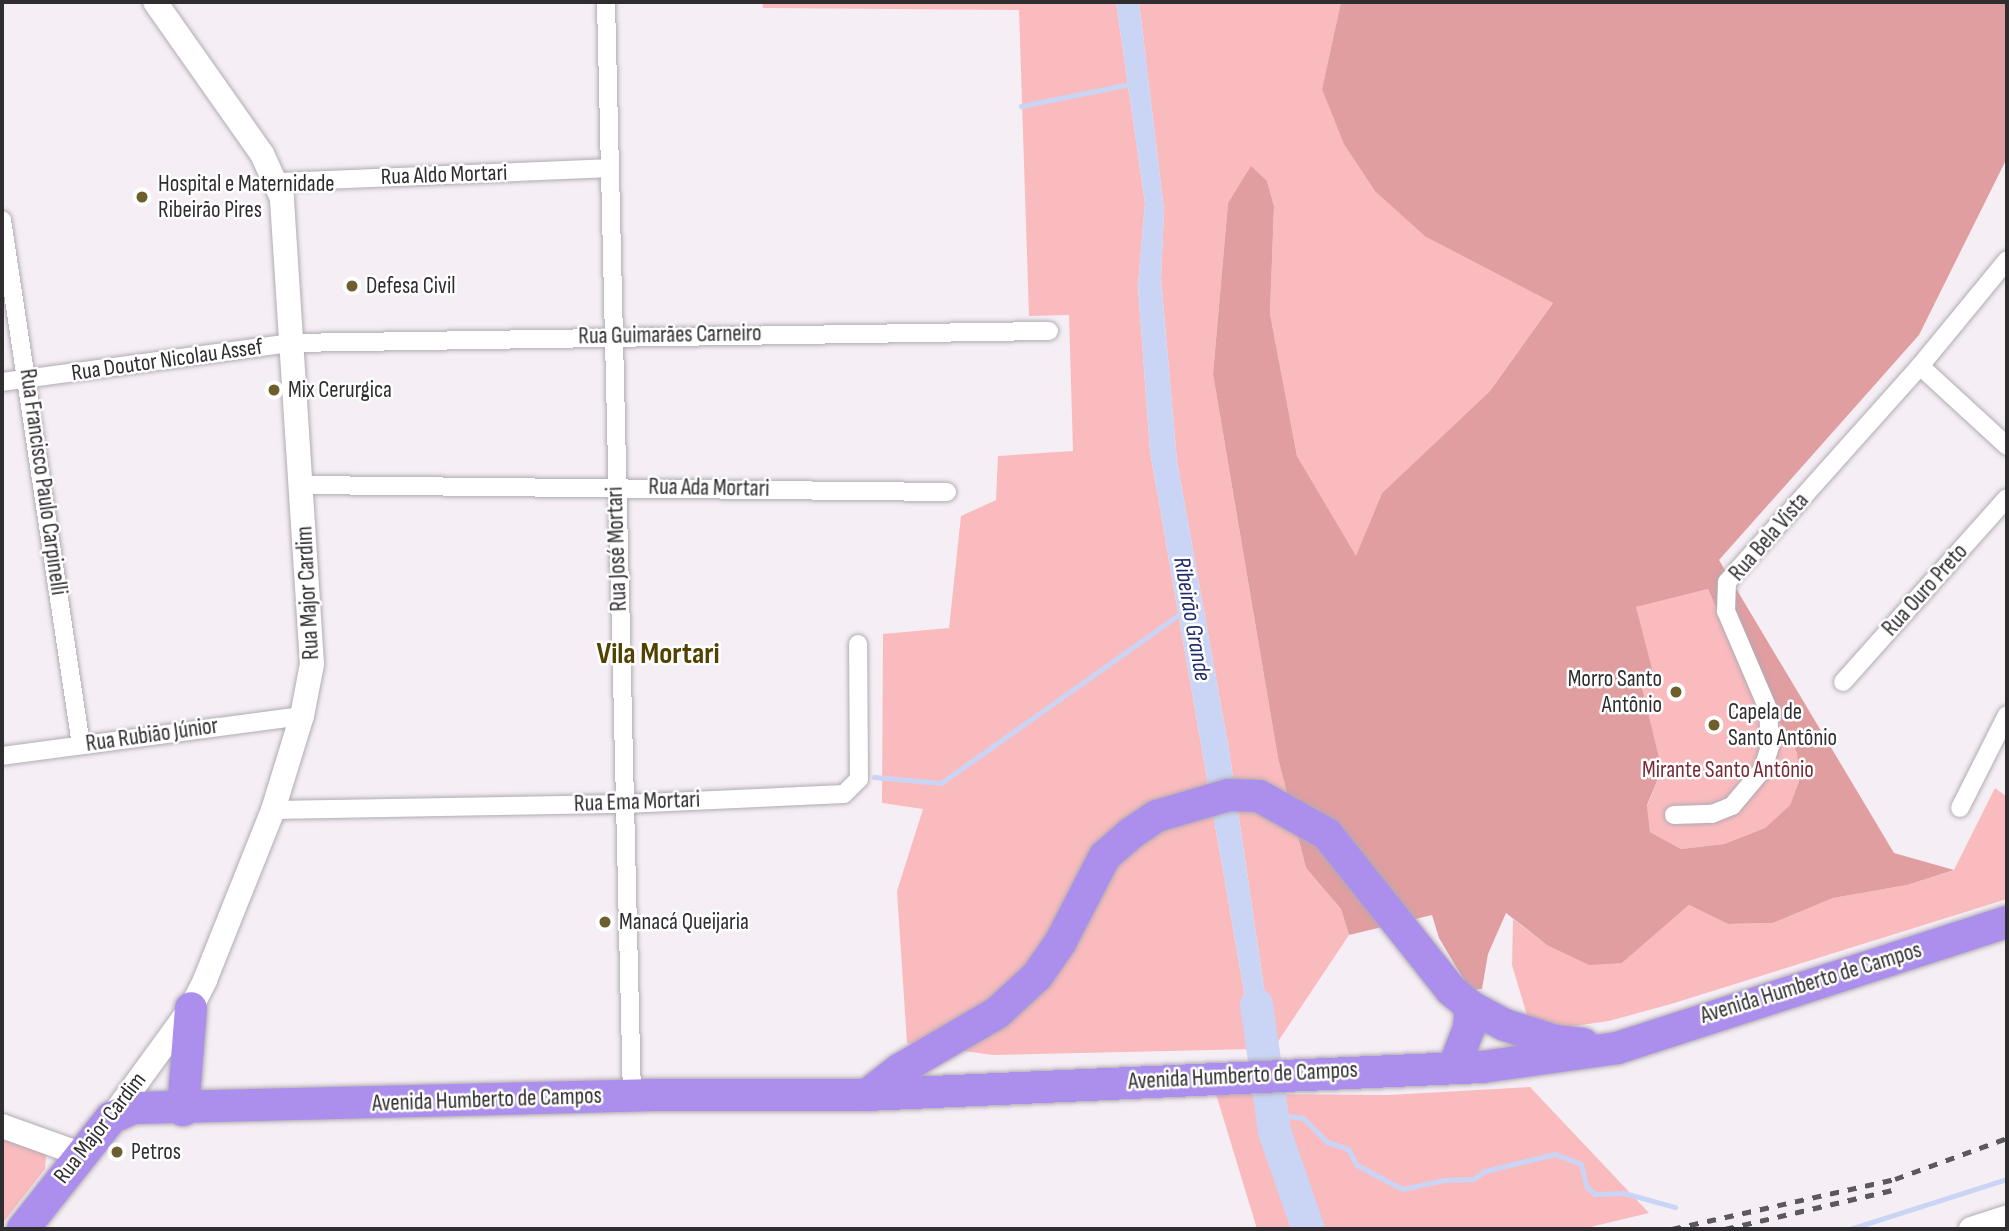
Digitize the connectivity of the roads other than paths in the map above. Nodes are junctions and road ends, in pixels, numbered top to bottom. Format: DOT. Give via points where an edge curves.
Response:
graph roads {
  1 [pos="155,2"];
  2 [pos="606,2"];
  3 [pos="609,168"];
  4 [pos="278,182"];
  5 [pos="2,220"];
  6 [pos="2007,260"];
  7 [pos="1049,331"];
  8 [pos="614,336"];
  9 [pos="290,343"];
  10 [pos="1920,366"];
  11 [pos="28,379"];
  12 [pos="2,382"];
  13 [pos="2007,446"];
  14 [pos="303,485"];
  15 [pos="615,486"];
  16 [pos="947,492"];
  17 [pos="2007,498"];
  18 [pos="858,644"];
  19 [pos="1843,682"];
  20 [pos="2007,715"];
  21 [pos="302,716"];
  22 [pos="81,745"];
  23 [pos="2,756"];
  24 [pos="624,804"];
  25 [pos="1960,808"];
  26 [pos="273,810"];
  27 [pos="1674,815"];
  28 [pos="2007,922"];
  29 [pos="1471,1007"];
  30 [pos="191,1008"];
  31 [pos="1617,1048"];
  32 [pos="1454,1067"];
  33 [pos="867,1095"];
  34 [pos="632,1096"];
  35 [pos="183,1110"];
  36 [pos="111,1118"];
  37 [pos="2,1126"];
  38 [pos="80,1154"];
  39 [pos="2007,1217"];
  40 [pos="23,1229"];
  41 [pos="1971,1229"];
  1 -- 4 [label="street, Rua Major Cardim"];
  2 -- 3 [label="street, Rua José Mortari"];
  3 -- 4 [label="street, Rua Aldo Mortari"];
  3 -- 8 [label="street, Rua José Mortari"];
  4 -- 9 [label="street, Rua Major Cardim" via="284,210"];
  5 -- 11 [label="street, Rua Francisco Paulo Carpinelli"];
  6 -- 10 [label="street, Rua Bela Vista"];
  7 -- 8 [label="street, Rua Guimarães Carneiro"];
  8 -- 9 [label="street, Rua Guimarães Carneiro"];
  8 -- 15 [label="street, Rua José Mortari"];
  9 -- 11 [label="street, Rua Doutor Nicolau Assef"];
  9 -- 14 [label="street, Rua Major Cardim"];
  10 -- 13 [label="street"];
  10 -- 27 [label="street, Rua Bela Vista" via="1727,582 1726,611 1768,709 1770,746 1763,769 1732,806 1712,814"];
  11 -- 12 [label="street, Rua Doutor Nicolau Assef"];
  11 -- 22 [label="street, Rua Francisco Paulo Carpinelli"];
  14 -- 15 [label="street, Rua Ada Mortari"];
  14 -- 21 [label="street, Rua Major Cardim" via="313,646"];
  15 -- 16 [label="street, Rua Ada Mortari"];
  15 -- 24 [label="street, Rua José Mortari"];
  17 -- 19 [label="street, Rua Ouro Preto"];
  18 -- 24 [label="street, Rua Ema Mortari" via="859,779 851,791"];
  20 -- 25 [label="street"];
  21 -- 22 [label="street, Rua Rubião Júnior"];
  21 -- 26 [label="street, Rua Major Cardim"];
  22 -- 23 [label="street, Rua Rubião Júnior"];
  24 -- 26 [label="street, Rua Ema Mortari"];
  24 -- 34 [label="street, Rua José Mortari"];
  26 -- 30 [label="street, Rua Major Cardim"];
  28 -- 31 [label="highway, Avenida Humberto de Campos"];
  29 -- 31 [label="highway, Avenida Humberto de Campos" via="1505,1025 1555,1041"];
  29 -- 32 [label="highway" via="1469,1028"];
  29 -- 33 [label="highway, Avenida Humberto de Campos" via="1451,990 1340,847 1308,820 1259,796 1229,795 1157,816 1105,856 1060,943 1037,976 997,1013 899,1070"];
  30 -- 35 [label="highway"];
  30 -- 36 [label="street, Rua Major Cardim"];
  31 -- 32 [label="highway, Avenida Humberto de Campos"];
  32 -- 33 [label="highway, Avenida Humberto de Campos"];
  33 -- 34 [label="highway, Avenida Humberto de Campos"];
  34 -- 35 [label="highway, Avenida Humberto de Campos"];
  35 -- 36 [label="highway, Avenida Humberto de Campos" via="161,1105 133,1108"];
  36 -- 38 [label="highway, Rua Major Cardim"];
  37 -- 38 [label="street"];
  38 -- 40 [label="highway, Rua Major Cardim"];
  39 -- 41 [label="street"];
}
